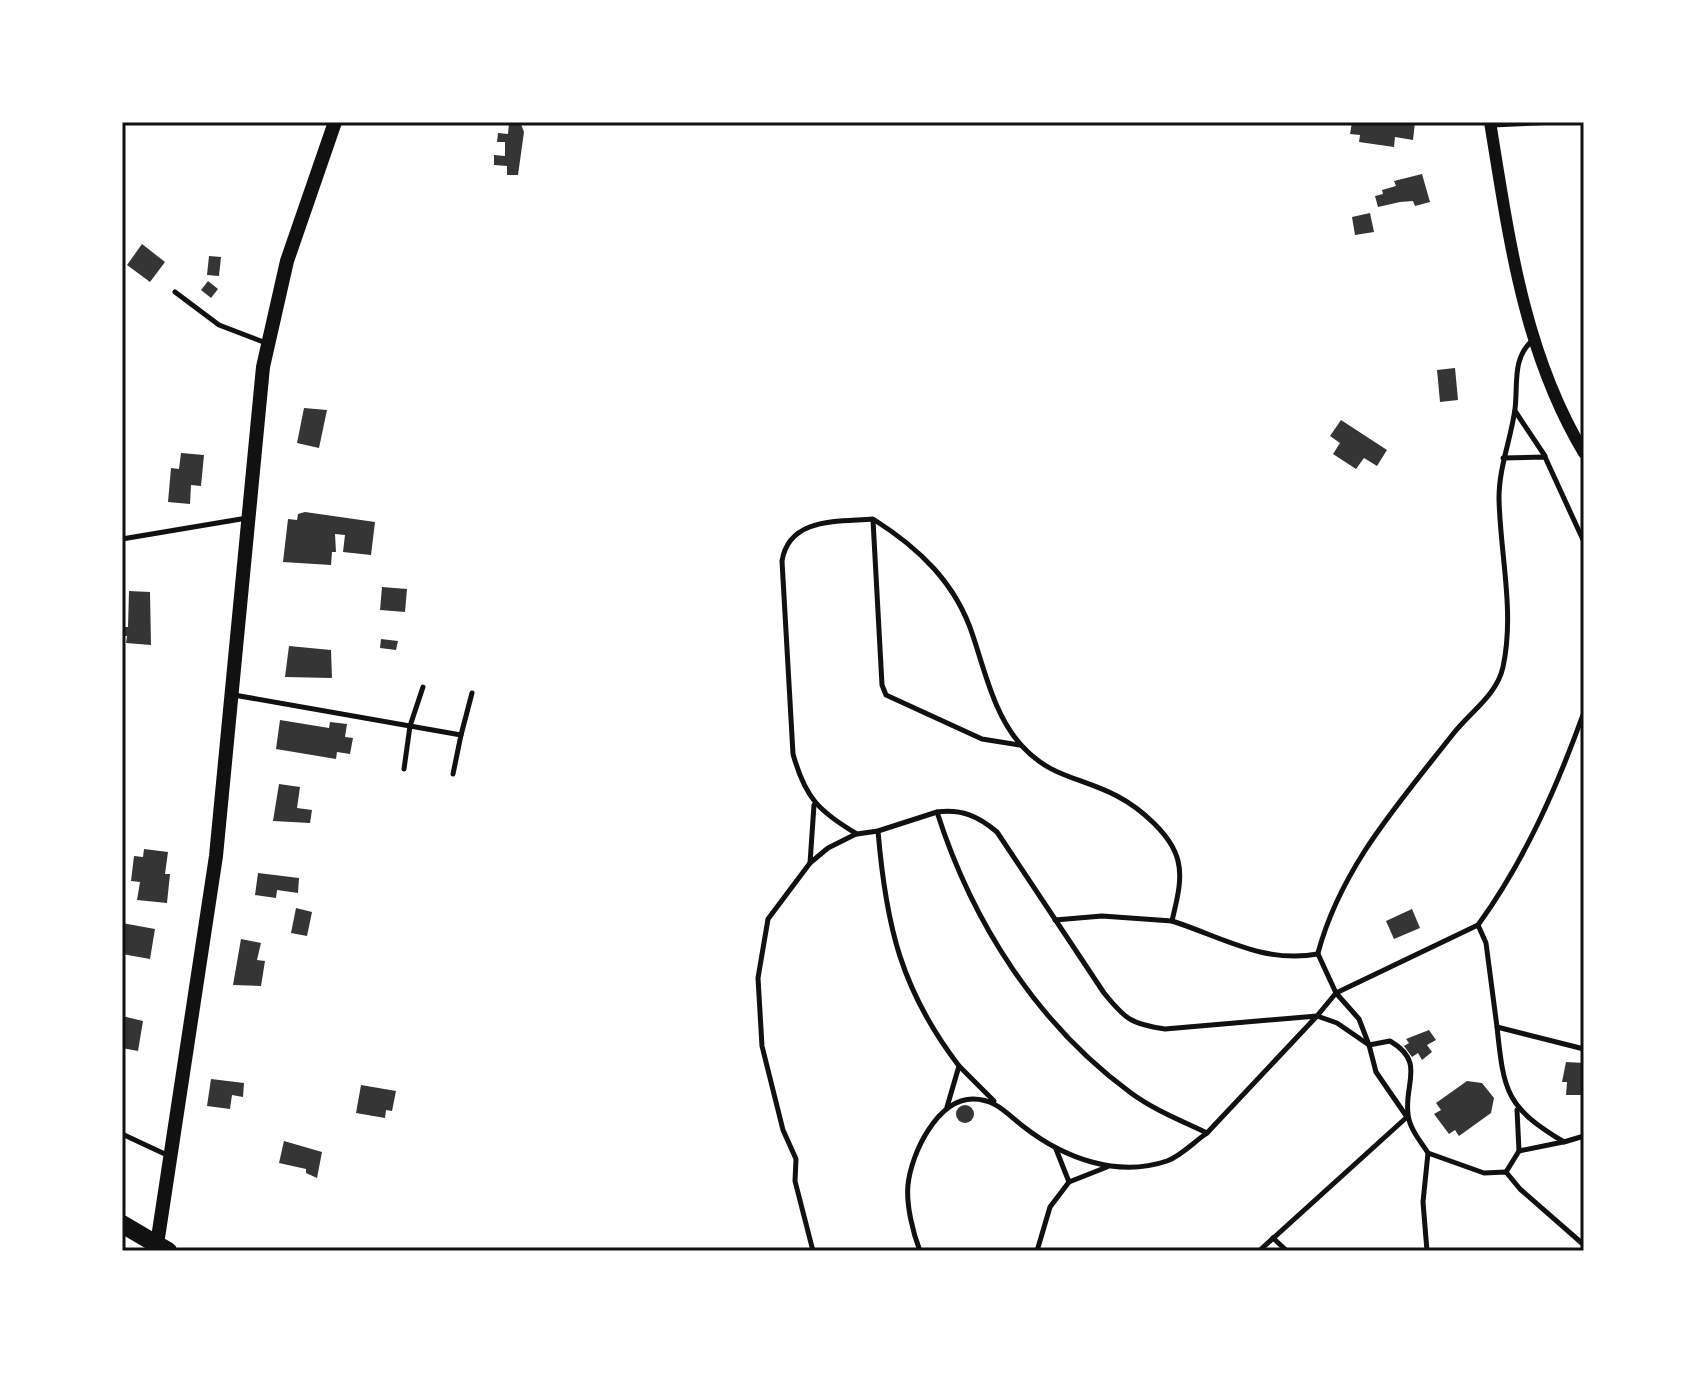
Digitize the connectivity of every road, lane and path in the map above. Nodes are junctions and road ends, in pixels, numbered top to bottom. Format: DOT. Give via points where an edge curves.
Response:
graph roads {
  1 [pos="335,122"];
  2 [pos="1555,122"];
  3 [pos="1490,124"];
  4 [pos="175,292"];
  5 [pos="1532,340"];
  6 [pos="267,343"];
  7 [pos="1515,411"];
  8 [pos="1584,453"];
  9 [pos="1545,457"];
  10 [pos="1503,458"];
  11 [pos="248,517"];
  12 [pos="873,519"];
  13 [pos="122,539"];
  14 [pos="1584,542"];
  15 [pos="423,687"];
  16 [pos="472,693"];
  17 [pos="233,695"];
  18 [pos="1584,712"];
  19 [pos="410,726"];
  20 [pos="461,735"];
  21 [pos="1020,745"];
  22 [pos="404,769"];
  23 [pos="453,774"];
  24 [pos="814,804"];
  25 [pos="937,812"];
  26 [pos="878,831"];
  27 [pos="857,834"];
  28 [pos="810,863"];
  29 [pos="1055,920"];
  30 [pos="1172,921"];
  31 [pos="1478,925"];
  32 [pos="1318,954"];
  33 [pos="1336,993"];
  34 [pos="1317,1016"];
  35 [pos="1497,1027"];
  36 [pos="1369,1045"];
  37 [pos="1584,1049"];
  38 [pos="959,1066"];
  39 [pos="995,1102"];
  40 [pos="947,1107"];
  41 [pos="1517,1110"];
  42 [pos="1407,1117"];
  43 [pos="1207,1133"];
  44 [pos="122,1134"];
  45 [pos="1584,1136"];
  46 [pos="1564,1142"];
  47 [pos="1056,1149"];
  48 [pos="1519,1151"];
  49 [pos="1428,1153"];
  50 [pos="171,1157"];
  51 [pos="1108,1166"];
  52 [pos="1506,1172"];
  53 [pos="1069,1182"];
  54 [pos="122,1224"];
  55 [pos="1273,1238"];
  56 [pos="1584,1245"];
  57 [pos="156,1251"];
  58 [pos="168,1251"];
  59 [pos="813,1251"];
  60 [pos="920,1251"];
  61 [pos="1037,1251"];
  62 [pos="1259,1251"];
  63 [pos="1287,1251"];
  64 [pos="1427,1251"];
  1 -- 6 [label="main road" via="287,261"];
  2 -- 3 [label="lane"];
  3 -- 5 [label="street"];
  4 -- 6 [label="lane" via="219,325"];
  5 -- 7 [label="lane" via="1520,356"];
  5 -- 8 [label="street" via="1550,389"];
  6 -- 11 [label="main road"];
  7 -- 9 [label="lane"];
  7 -- 10 [label="lane"];
  9 -- 10 [label="lane"];
  9 -- 14 [label="lane"];
  10 -- 32 [label="lane" via="1502,672 1493,691 1369,842 1328,916"];
  11 -- 13 [label="lane"];
  11 -- 17 [label="main road"];
  12 -- 21 [label="lane" via="902,538 946,582 962,607 994,697"];
  12 -- 21 [label="lane" via="886,695 982,739"];
  12 -- 24 [label="lane" via="807,527 784,551 793,754"];
  15 -- 19 [label="lane"];
  16 -- 20 [label="lane"];
  17 -- 19 [label="lane"];
  17 -- 50 [label="main road" via="216,856"];
  18 -- 31 [label="lane" via="1531,840"];
  19 -- 20 [label="lane"];
  19 -- 22 [label="lane"];
  20 -- 23 [label="lane"];
  21 -- 30 [label="lane" via="1044,767 1117,796 1155,825 1178,860"];
  24 -- 27 [label="lane"];
  24 -- 28 [label="lane"];
  25 -- 26 [label="lane"];
  25 -- 29 [label="lane" via="961,811 997,832"];
  25 -- 43 [label="lane" via="967,893 990,936 1043,1010 1133,1095"];
  26 -- 27 [label="lane"];
  26 -- 38 [label="lane" via="894,940 917,1005"];
  27 -- 28 [label="lane"];
  28 -- 59 [label="lane" via="768,919 758,1003 762,1046 783,1130 796,1159 795,1181"];
  29 -- 30 [label="lane" via="1102,916"];
  29 -- 34 [label="lane" via="1124,1018 1140,1025 1204,1028"];
  30 -- 32 [label="lane" via="1263,955"];
  31 -- 33 [label="lane"];
  31 -- 35 [label="lane" via="1486,943"];
  32 -- 33 [label="lane"];
  33 -- 34 [label="lane"];
  33 -- 36 [label="lane" via="1359,1019"];
  34 -- 36 [label="lane"];
  34 -- 43 [label="lane"];
  35 -- 37 [label="lane"];
  35 -- 41 [label="lane" via="1503,1076"];
  36 -- 42 [label="lane" via="1376,1072"];
  36 -- 42 [label="lane" via="1390,1041 1405,1052 1413,1070"];
  38 -- 39 [label="lane"];
  38 -- 40 [label="lane"];
  39 -- 40 [label="lane" via="972,1099"];
  39 -- 47 [label="lane"];
  40 -- 60 [label="lane" via="931,1127 907,1186"];
  41 -- 46 [label="lane"];
  41 -- 48 [label="lane"];
  42 -- 49 [label="lane"];
  42 -- 55 [label="lane"];
  43 -- 51 [label="lane" via="1169,1161"];
  44 -- 50 [label="lane"];
  45 -- 46 [label="lane"];
  46 -- 48 [label="lane"];
  47 -- 51 [label="lane"];
  47 -- 53 [label="lane"];
  48 -- 52 [label="lane"];
  49 -- 52 [label="lane" via="1484,1173"];
  49 -- 64 [label="lane" via="1423,1202"];
  50 -- 57 [label="main road"];
  51 -- 53 [label="lane"];
  52 -- 56 [label="lane"];
  53 -- 61 [label="lane" via="1050,1207"];
  54 -- 58 [label="highway"];
  55 -- 62 [label="lane"];
  55 -- 63 [label="lane"];
}
